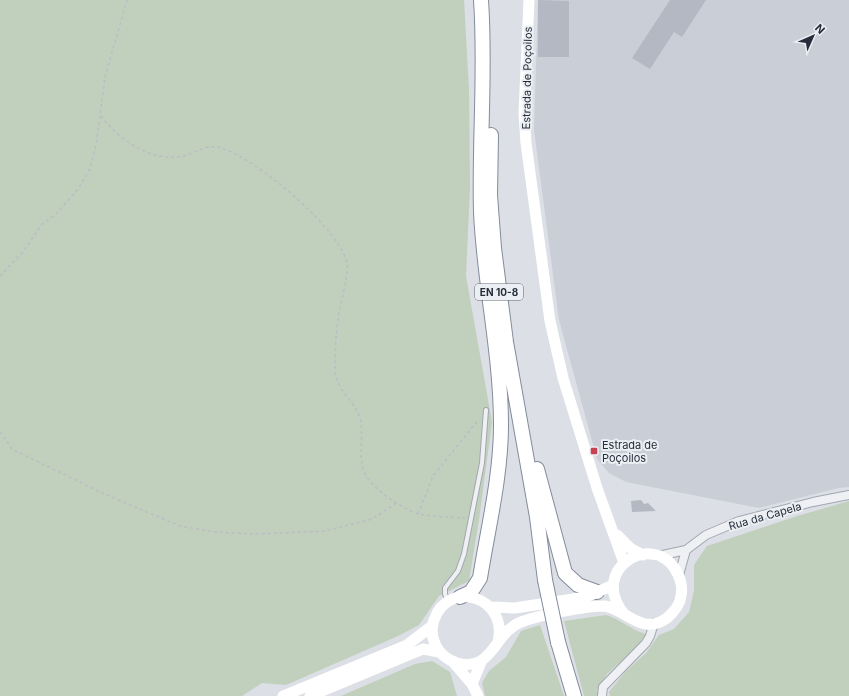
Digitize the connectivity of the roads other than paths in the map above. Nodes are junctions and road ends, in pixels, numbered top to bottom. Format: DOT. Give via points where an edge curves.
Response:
graph roads {
  1 [pos="481,0"];
  2 [pos="489,0"];
  3 [pos="529,0"];
  4 [pos="501,343"];
  5 [pos="486,410"];
  6 [pos="849,495"];
  7 [pos="611,530"];
  8 [pos="686,550"];
  9 [pos="643,555"];
  10 [pos="658,556"];
  11 [pos="624,563"];
  12 [pos="679,575"];
  13 [pos="613,585"];
  14 [pos="597,592"];
  15 [pos="454,599"];
  16 [pos="491,607"];
  17 [pos="624,614"];
  18 [pos="654,623"];
  19 [pos="432,626"];
  20 [pos="498,642"];
  21 [pos="440,652"];
  22 [pos="482,660"];
  23 [pos="453,662"];
  24 [pos="472,684"];
  25 [pos="282,696"];
  26 [pos="310,696"];
  27 [pos="478,696"];
  28 [pos="574,696"];
  29 [pos="602,696"];
  1 -- 4 [label="highway, EN 10-8" via="481,212 484,250"];
  2 -- 4 [label="highway, EN 10-8" via="492,50 490,195"];
  3 -- 7 [label="main road, Estrada de Poçoilos" via="524,114 550,321 563,378"];
  4 -- 14 [label="highway" via="565,573 571,580"];
  4 -- 15 [label="highway" via="500,454 480,578 470,592"];
  4 -- 28 [label="highway, EN 10-8, bridge" via="528,511 558,642"];
  5 -- 15 [label="lane" via="482,463 462,564 445,588 445,594"];
  6 -- 8 [label="street, Rua da Capela" via="740,521 706,535"];
  7 -- 9 [label="main road, Estrada de Poçoilos" via="630,548"];
  7 -- 11 [label="main road, Estrada de Poçoilos"];
  8 -- 10 [label="street, Rua da Capela"];
  8 -- 12 [label="street"];
  9 -- 10 [label="main road, Estrada de Poçoilos"];
  9 -- 11 [label="main road, Estrada de Poçoilos" via="633,557"];
  10 -- 12 [label="main road, Estrada de Poçoilos" via="674,566"];
  11 -- 13 [label="main road"];
  12 -- 18 [label="main road" via="682,595 678,605 668,617"];
  13 -- 14 [label="main road"];
  13 -- 17 [label="main road" via="615,601"];
  14 -- 16 [label="main road" via="586,597 515,608"];
  15 -- 16 [label="main road" via="476,598"];
  15 -- 19 [label="main road" via="439,609"];
  16 -- 20 [label="main road" via="499,624"];
  17 -- 18 [label="main road" via="632,621"];
  17 -- 20 [label="main road" via="612,608 598,606 531,619 511,627"];
  18 -- 29 [label="street" via="646,643 603,686"];
  19 -- 21 [label="main road" via="433,640"];
  19 -- 25 [label="main road" via="407,645"];
  20 -- 22 [label="main road" via="494,650"];
  21 -- 23 [label="main road"];
  21 -- 26 [label="main road" via="423,649"];
  22 -- 23 [label="main road" via="465,664"];
  22 -- 24 [label="main road"];
  23 -- 24 [label="main road"];
  24 -- 27 [label="main road"];
}
